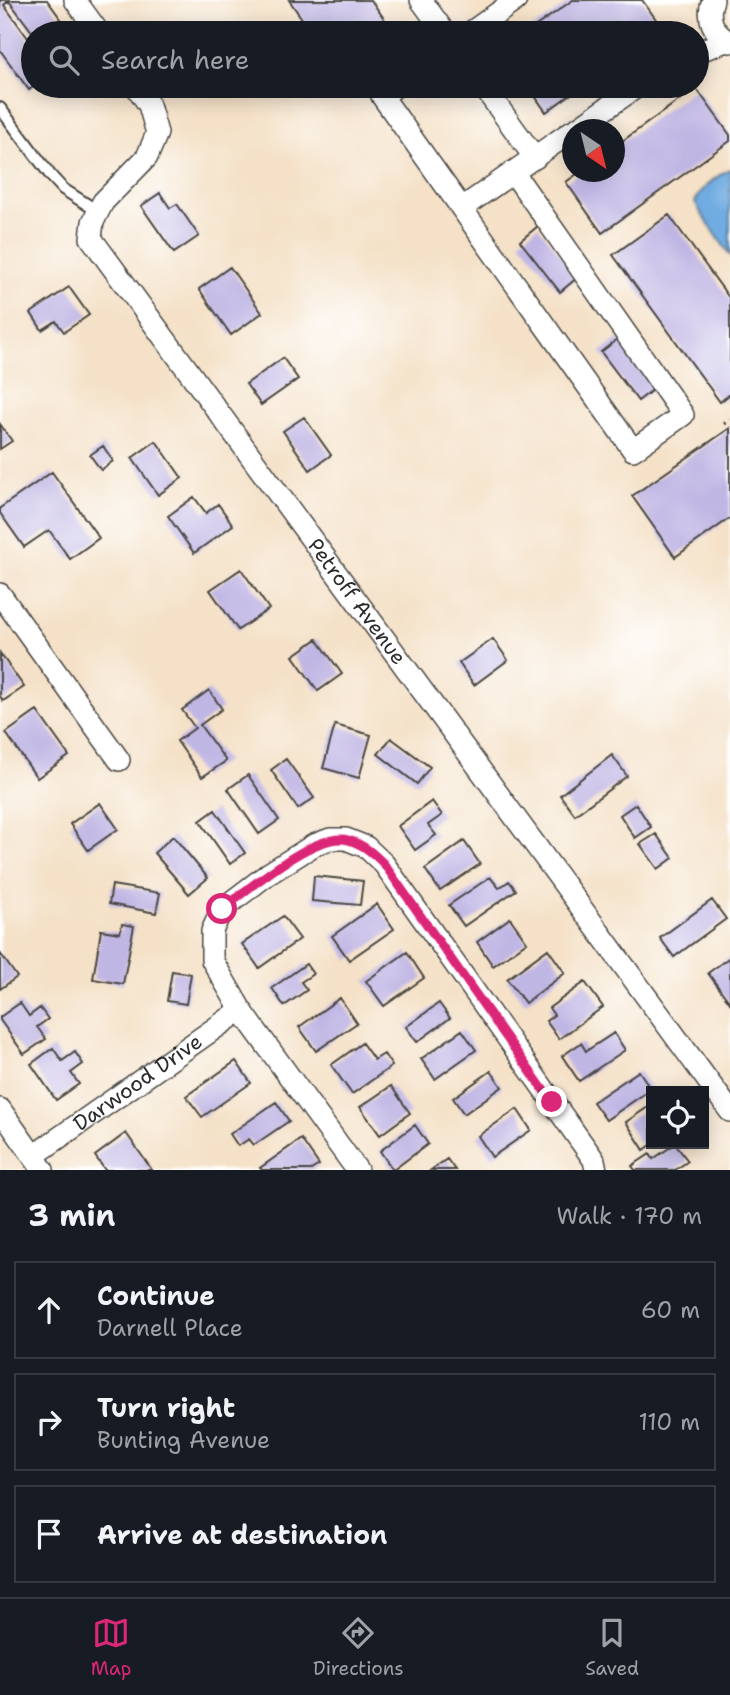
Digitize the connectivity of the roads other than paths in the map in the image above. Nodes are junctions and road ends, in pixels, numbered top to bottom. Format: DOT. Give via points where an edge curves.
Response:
graph roads {
  1 [pos="75,0"];
  2 [pos="421,0"];
  3 [pos="516,0"];
  4 [pos="711,8"];
  5 [pos="90,21"];
  6 [pos="436,21"];
  7 [pos="487,21"];
  8 [pos="728,41"];
  9 [pos="709,48"];
  10 [pos="145,98"];
  11 [pos="383,98"];
  12 [pos="492,98"];
  13 [pos="621,98"];
  14 [pos="0,108"];
  15 [pos="590,119"];
  16 [pos="562,139"];
  17 [pos="535,158"];
  18 [pos="513,172"];
  19 [pos="462,208"];
  20 [pos="99,212"];
  21 [pos="0,594"];
  22 [pos="119,760"];
  23 [pos="241,1010"];
  24 [pos="0,1109"];
  25 [pos="730,1111"];
  26 [pos="38,1163"];
  27 [pos="357,1170"];
  28 [pos="596,1170"];
  1 -- 5 [label="street"];
  2 -- 6 [label="street"];
  3 -- 7 [label="street"];
  4 -- 8 [label="street" via="712,25"];
  8 -- 9 [label="street"];
  10 -- 20 [label="street" via="157,132 147,157 103,202"];
  11 -- 19 [label="street"];
  12 -- 17 [label="street"];
  13 -- 15 [label="street"];
  14 -- 20 [label="lane" via="63,189"];
  16 -- 17 [label="street"];
  17 -- 18 [label="street"];
  18 -- 19 [label="street"];
  18 -- 19 [label="street" via="683,415 633,450"];
  20 -- 25 [label="street, Petroff Avenue" via="91,238"];
  21 -- 22 [label="street"];
  23 -- 26 [label="street, Darwood Drive"];
  23 -- 27 [label="street"];
  23 -- 28 [label="street" via="212,960 212,931 222,909 314,845 346,839 366,847 384,864 594,1160"];
  24 -- 26 [label="street"];
}
